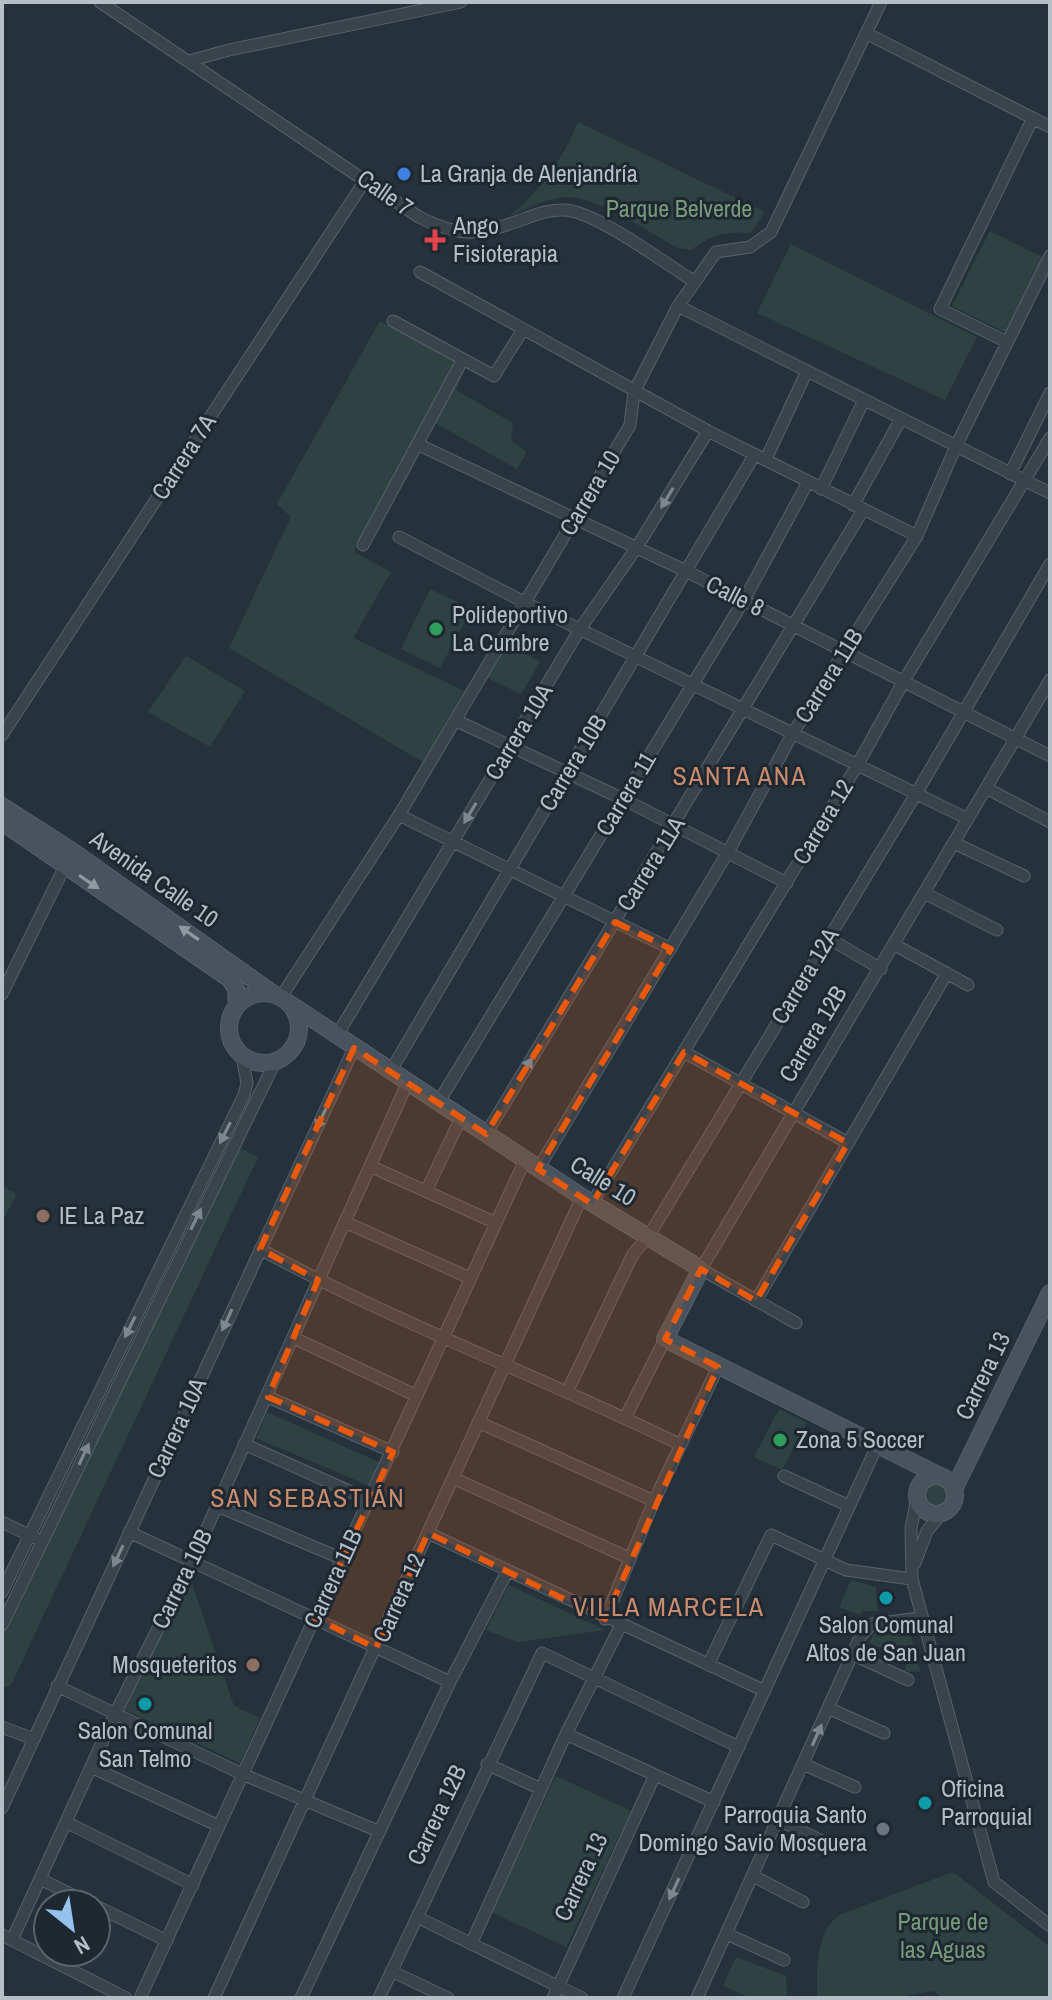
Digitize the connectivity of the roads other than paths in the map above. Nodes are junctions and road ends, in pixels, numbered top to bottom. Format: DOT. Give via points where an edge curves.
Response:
graph roads {
  1 [pos="100,2"];
  2 [pos="461,2"];
  3 [pos="881,2"];
  4 [pos="866,33"];
  5 [pos="189,61"];
  6 [pos="1033,118"];
  7 [pos="1050,127"];
  8 [pos="366,179"];
  9 [pos="1050,256"];
  10 [pos="420,272"];
  11 [pos="694,281"];
  12 [pos="678,306"];
  13 [pos="393,321"];
  14 [pos="522,331"];
  15 [pos="1007,342"];
  16 [pos="463,359"];
  17 [pos="807,371"];
  18 [pos="634,392"];
  19 [pos="1050,393"];
  20 [pos="864,400"];
  21 [pos="901,419"];
  22 [pos="708,431"];
  23 [pos="1050,438"];
  24 [pos="417,444"];
  25 [pos="956,446"];
  26 [pos="760,456"];
  27 [pos="1010,474"];
  28 [pos="1023,479"];
  29 [pos="808,482"];
  30 [pos="821,489"];
  31 [pos="1050,493"];
  32 [pos="858,508"];
  33 [pos="576,518"];
  34 [pos="917,536"];
  35 [pos="399,537"];
  36 [pos="363,545"];
  37 [pos="637,547"];
  38 [pos="1050,564"];
  39 [pos="688,572"];
  40 [pos="744,600"];
  41 [pos="524,602"];
  42 [pos="795,626"];
  43 [pos="580,629"];
  44 [pos="845,651"];
  45 [pos="637,657"];
  46 [pos="905,679"];
  47 [pos="1050,680"];
  48 [pos="693,684"];
  49 [pos="744,709"];
  50 [pos="965,711"];
  51 [pos="455,720"];
  52 [pos="793,733"];
  53 [pos="2,735"];
  54 [pos="1016,737"];
  55 [pos="510,747"];
  56 [pos="1050,756"];
  57 [pos="858,764"];
  58 [pos="566,774"];
  59 [pos="986,788"];
  60 [pos="916,794"];
  61 [pos="623,799"];
  62 [pos="2,806"];
  63 [pos="399,815"];
  64 [pos="968,819"];
  65 [pos="2,822"];
  66 [pos="1050,822"];
  67 [pos="675,825"];
  68 [pos="453,842"];
  69 [pos="954,843"];
  70 [pos="728,852"];
  71 [pos="65,866"];
  72 [pos="509,870"];
  73 [pos="1024,876"];
  74 [pos="787,883"];
  75 [pos="924,893"];
  76 [pos="564,897"];
  77 [pos="615,922"];
  78 [pos="997,930"];
  79 [pos="828,938"];
  80 [pos="895,945"];
  81 [pos="671,949"];
  82 [pos="881,969"];
  83 [pos="947,973"];
  84 [pos="968,985"];
  85 [pos="2,994"];
  86 [pos="282,999"];
  87 [pos="237,1006"];
  88 [pos="336,1037"];
  89 [pos="298,1038"];
  90 [pos="354,1048"];
  91 [pos="684,1052"];
  92 [pos="242,1056"];
  93 [pos="275,1062"];
  94 [pos="390,1072"];
  95 [pos="407,1084"];
  96 [pos="739,1084"];
  97 [pos="438,1103"];
  98 [pos="793,1114"];
  99 [pos="461,1118"];
  100 [pos="486,1134"];
  101 [pos="848,1143"];
  102 [pos="219,1159"];
  103 [pos="532,1165"];
  104 [pos="370,1166"];
  105 [pos="426,1191"];
  106 [pos="587,1200"];
  107 [pos="345,1222"];
  108 [pos="496,1223"];
  109 [pos="648,1237"];
  110 [pos="260,1249"];
  111 [pos="701,1269"];
  112 [pos="470,1278"];
  113 [pos="318,1280"];
  114 [pos="1050,1293"];
  115 [pos="756,1301"];
  116 [pos="796,1323"];
  117 [pos="443,1336"];
  118 [pos="294,1338"];
  119 [pos="665,1339"];
  120 [pos="505,1363"];
  121 [pos="718,1367"];
  122 [pos="568,1390"];
  123 [pos="417,1396"];
  124 [pos="268,1397"];
  125 [pos="625,1418"];
  126 [pos="478,1422"];
  127 [pos="244,1444"];
  128 [pos="681,1445"];
  129 [pos="882,1448"];
  130 [pos="393,1452"];
  131 [pos="784,1476"];
  132 [pos="453,1478"];
  133 [pos="951,1482"];
  134 [pos="916,1496"];
  135 [pos="369,1500"];
  136 [pos="654,1501"];
  137 [pos="217,1506"];
  138 [pos="849,1506"];
  139 [pos="941,1514"];
  140 [pos="2,1522"];
  141 [pos="129,1532"];
  142 [pos="428,1533"];
  143 [pos="30,1535"];
  144 [pos="43,1542"];
  145 [pos="629,1558"];
  146 [pos="345,1560"];
  147 [pos="192,1561"];
  148 [pos="825,1561"];
  149 [pos="507,1572"];
  150 [pos="912,1575"];
  151 [pos="2,1592"];
  152 [pos="315,1618"];
  153 [pos="920,1618"];
  154 [pos="605,1619"];
  155 [pos="2,1625"];
  156 [pos="621,1625"];
  157 [pos="376,1648"];
  158 [pos="852,1654"];
  159 [pos="708,1665"];
  160 [pos="593,1679"];
  161 [pos="908,1680"];
  162 [pos="450,1682"];
  163 [pos="57,1686"];
  164 [pos="765,1691"];
  165 [pos="828,1708"];
  166 [pos="116,1712"];
  167 [pos="2,1727"];
  168 [pos="884,1733"];
  169 [pos="566,1734"];
  170 [pos="34,1739"];
  171 [pos="739,1747"];
  172 [pos="487,1764"];
  173 [pos="803,1764"];
  174 [pos="91,1767"];
  175 [pos="242,1774"];
  176 [pos="654,1777"];
  177 [pos="855,1787"];
  178 [pos="541,1789"];
  179 [pos="307,1801"];
  180 [pos="714,1802"];
  181 [pos="2,1808"];
  182 [pos="779,1820"];
  183 [pos="66,1822"];
  184 [pos="219,1826"];
  185 [pos="378,1831"];
  186 [pos="828,1844"];
  187 [pos="753,1876"];
  188 [pos="40,1879"];
  189 [pos="193,1885"];
  190 [pos="59,1888"];
  191 [pos="803,1902"];
  192 [pos="112,1914"];
  193 [pos="417,1917"];
  194 [pos="1050,1926"];
  195 [pos="727,1934"];
  196 [pos="7,1938"];
  197 [pos="167,1941"];
  198 [pos="471,1944"];
  199 [pos="784,1960"];
  200 [pos="391,1971"];
  201 [pos="557,1986"];
  202 [pos="702,1996"];
  203 [pos="120,1997"];
  204 [pos="140,1998"];
  205 [pos="214,1998"];
  206 [pos="301,1998"];
  207 [pos="379,1998"];
  208 [pos="448,1998"];
  209 [pos="553,1998"];
  210 [pos="582,1998"];
  211 [pos="623,1998"];
  1 -- 5 [label="street, Calle 7"];
  2 -- 5 [label="street"];
  3 -- 4 [label="street, Carrera 10"];
  4 -- 6 [label="street"];
  4 -- 11 [label="street, Carrera 10" via="771,232 750,247 716,252"];
  5 -- 8 [label="street, Calle 7"];
  6 -- 7 [label="street"];
  6 -- 15 [label="street" via="940,309"];
  8 -- 11 [label="street, Calle 7" via="419,217 455,233 479,233 553,210 579,212"];
  8 -- 53 [label="street, Carrera 7A"];
  9 -- 15 [label="street, Carrera 11B"];
  10 -- 14 [label="street"];
  11 -- 12 [label="street, Carrera 10"];
  12 -- 17 [label="street"];
  12 -- 18 [label="street, Carrera 10"];
  13 -- 16 [label="street"];
  14 -- 16 [label="street" via="494,376"];
  14 -- 18 [label="street"];
  15 -- 25 [label="street, Carrera 11B"];
  16 -- 24 [label="street"];
  17 -- 20 [label="street"];
  17 -- 26 [label="street, Carrera 10B"];
  18 -- 22 [label="street"];
  18 -- 33 [label="street, Carrera 10" via="630,425"];
  19 -- 27 [label="street"];
  20 -- 21 [label="street"];
  20 -- 30 [label="street"];
  21 -- 25 [label="street"];
  21 -- 32 [label="street, Carrera 11A"];
  22 -- 26 [label="street"];
  22 -- 37 [label="street, Carrera 10A, one-way"];
  23 -- 28 [label="street, Carrera 12"];
  24 -- 33 [label="street, Calle 8"];
  24 -- 36 [label="street"];
  25 -- 27 [label="street"];
  25 -- 34 [label="street, Carrera 11B"];
  26 -- 29 [label="street"];
  26 -- 39 [label="street, Carrera 10B"];
  27 -- 28 [label="street"];
  28 -- 31 [label="street"];
  28 -- 46 [label="street, Carrera 12"];
  29 -- 30 [label="street"];
  29 -- 40 [label="street, Carrera 11"];
  30 -- 32 [label="street"];
  32 -- 34 [label="street"];
  32 -- 42 [label="street, Carrera 11A"];
  33 -- 37 [label="street, Calle 8"];
  33 -- 41 [label="street, Carrera 10"];
  34 -- 44 [label="street, Carrera 11B"];
  35 -- 41 [label="street"];
  37 -- 39 [label="street, Calle 8"];
  37 -- 43 [label="street, Carrera 10A"];
  38 -- 50 [label="street, Carrera 12A"];
  39 -- 40 [label="street, Calle 8"];
  39 -- 45 [label="street, Carrera 10B"];
  40 -- 42 [label="street, Calle 8"];
  40 -- 48 [label="street, Carrera 11"];
  41 -- 43 [label="street"];
  41 -- 51 [label="street, Carrera 10"];
  42 -- 44 [label="street, Calle 8"];
  42 -- 49 [label="street, Carrera 11A"];
  43 -- 45 [label="street"];
  43 -- 55 [label="street, Carrera 10A"];
  44 -- 46 [label="street, Calle 8"];
  44 -- 52 [label="street, Carrera 11B"];
  45 -- 48 [label="street"];
  45 -- 58 [label="street, Carrera 10B"];
  46 -- 50 [label="street, Calle 8"];
  46 -- 57 [label="street, Carrera 12"];
  47 -- 54 [label="street, Carrera 12B"];
  48 -- 49 [label="street"];
  48 -- 61 [label="street, Carrera 11"];
  49 -- 52 [label="street"];
  49 -- 67 [label="street, Carrera 11A"];
  50 -- 54 [label="street, Calle 8"];
  50 -- 60 [label="street, Carrera 12A"];
  51 -- 55 [label="street"];
  51 -- 63 [label="street, Carrera 10"];
  52 -- 57 [label="street"];
  52 -- 70 [label="street, Carrera 11B"];
  54 -- 56 [label="street, Calle 8"];
  54 -- 59 [label="street, Carrera 12B"];
  55 -- 58 [label="street"];
  55 -- 68 [label="street, Carrera 10A, one-way"];
  57 -- 60 [label="street"];
  57 -- 74 [label="street, Carrera 12"];
  58 -- 61 [label="street"];
  58 -- 72 [label="street, Carrera 10B"];
  59 -- 64 [label="street, Carrera 12B"];
  59 -- 66 [label="street"];
  60 -- 64 [label="street"];
  60 -- 79 [label="street, Carrera 12A"];
  61 -- 67 [label="street"];
  61 -- 76 [label="street, Carrera 11"];
  86 -- 62 [label="street, Avenida Calle 10, one-way"];
  63 -- 68 [label="street"];
  63 -- 86 [label="street, Carrera 10"];
  64 -- 69 [label="street, Carrera 12B"];
  65 -- 71 [label="street, Avenida Calle 10"];
  67 -- 70 [label="street"];
  67 -- 77 [label="street, Carrera 11A"];
  68 -- 72 [label="street"];
  68 -- 88 [label="street, Carrera 10A"];
  69 -- 73 [label="street"];
  69 -- 75 [label="street, Carrera 12B"];
  70 -- 74 [label="street"];
  70 -- 81 [label="street, Carrera 11B"];
  71 -- 85 [label="street"];
  71 -- 87 [label="street, Avenida Calle 10, one-way" via="230,979"];
  72 -- 76 [label="street"];
  72 -- 94 [label="street, Carrera 10B"];
  74 -- 91 [label="street, Carrera 12"];
  75 -- 78 [label="street"];
  75 -- 80 [label="street, Carrera 12B"];
  76 -- 77 [label="street"];
  76 -- 97 [label="street, Carrera 11"];
  77 -- 81 [label="street"];
  100 -- 77 [label="street, Carrera 11A, one-way"];
  79 -- 82 [label="street"];
  79 -- 96 [label="street, Carrera 12A"];
  80 -- 82 [label="street, Carrera 12B"];
  80 -- 83 [label="street"];
  81 -- 103 [label="street, Carrera 11B"];
  82 -- 98 [label="street, Carrera 12B"];
  83 -- 84 [label="street"];
  83 -- 101 [label="street"];
  86 -- 87 [label="street" via="254,994"];
  86 -- 88 [label="street, Avenida Calle 10"];
  86 -- 89 [label="street" via="297,1014"];
  87 -- 92 [label="street" via="230,1038"];
  88 -- 89 [label="street"];
  88 -- 90 [label="street, Avenida Calle 10"];
  89 -- 93 [label="street"];
  90 -- 94 [label="street, Avenida Calle 10"];
  90 -- 110 [label="street, Carrera 10A, one-way"];
  91 -- 96 [label="street"];
  91 -- 106 [label="street, Carrera 12"];
  92 -- 93 [label="street" via="263,1064"];
  92 -- 102 [label="street, one-way" via="247,1083"];
  93 -- 102 [label="street"];
  94 -- 95 [label="street, Calle 10"];
  95 -- 97 [label="street, Calle 10"];
  95 -- 104 [label="street, Carrera 10B"];
  96 -- 98 [label="street"];
  96 -- 109 [label="street, Carrera 12A"];
  97 -- 99 [label="street, Calle 10"];
  98 -- 101 [label="street"];
  98 -- 111 [label="street, Carrera 12B"];
  99 -- 100 [label="street, Calle 10"];
  99 -- 105 [label="street"];
  100 -- 103 [label="street, Calle 10"];
  101 -- 115 [label="street"];
  102 -- 143 [label="street, one-way"];
  144 -- 102 [label="street, one-way"];
  103 -- 106 [label="street, Calle 10"];
  103 -- 108 [label="street, Carrera 11B"];
  104 -- 105 [label="street"];
  104 -- 107 [label="street, Carrera 10B"];
  105 -- 108 [label="street"];
  106 -- 109 [label="street, Calle 10"];
  106 -- 120 [label="street, Carrera 12"];
  107 -- 112 [label="street"];
  107 -- 113 [label="street, Carrera 10B"];
  108 -- 112 [label="street, Carrera 11B"];
  109 -- 111 [label="street, Calle 10"];
  109 -- 122 [label="street, Carrera 12A" via="633,1254"];
  110 -- 113 [label="street"];
  110 -- 141 [label="street, Carrera 10A, one-way"];
  111 -- 115 [label="street, Calle 10"];
  111 -- 119 [label="street, Carrera 12B"];
  112 -- 117 [label="street, Carrera 11B"];
  113 -- 117 [label="street"];
  113 -- 118 [label="street, Carrera 10B"];
  114 -- 133 [label="street, Carrera 13"];
  115 -- 116 [label="street, Calle 10"];
  117 -- 120 [label="street"];
  117 -- 123 [label="street, Carrera 11B"];
  118 -- 123 [label="street"];
  118 -- 124 [label="street, Carrera 10B"];
  119 -- 121 [label="street"];
  119 -- 125 [label="street, Carrera 12B"];
  120 -- 122 [label="street"];
  120 -- 126 [label="street, Carrera 12"];
  121 -- 128 [label="street"];
  121 -- 129 [label="street"];
  122 -- 125 [label="street"];
  123 -- 130 [label="street, Carrera 11B"];
  124 -- 127 [label="street, Carrera 10B"];
  124 -- 130 [label="street"];
  125 -- 128 [label="street"];
  126 -- 132 [label="street, Carrera 12"];
  126 -- 136 [label="street"];
  127 -- 135 [label="street"];
  127 -- 137 [label="street, Carrera 10B"];
  128 -- 136 [label="street"];
  129 -- 133 [label="street"];
  129 -- 134 [label="street" via="906,1471"];
  129 -- 138 [label="street"];
  130 -- 135 [label="street, Carrera 11B"];
  131 -- 138 [label="street"];
  132 -- 142 [label="street, Carrera 12"];
  132 -- 145 [label="street"];
  133 -- 134 [label="street" via="928,1477"];
  133 -- 139 [label="street" via="952,1506"];
  134 -- 139 [label="street" via="926,1512"];
  134 -- 150 [label="street"];
  135 -- 146 [label="street, Carrera 11B"];
  136 -- 145 [label="street"];
  137 -- 146 [label="street"];
  137 -- 147 [label="street, Carrera 10B"];
  138 -- 148 [label="street"];
  139 -- 150 [label="street" via="927,1531"];
  140 -- 143 [label="street"];
  141 -- 147 [label="street"];
  141 -- 163 [label="street, Carrera 10A, one-way"];
  142 -- 149 [label="street"];
  142 -- 157 [label="street, Carrera 12"];
  143 -- 144 [label="street"];
  143 -- 151 [label="street"];
  144 -- 155 [label="street"];
  145 -- 154 [label="street"];
  146 -- 152 [label="street, Carrera 11B"];
  147 -- 152 [label="street"];
  147 -- 166 [label="street, Carrera 10B"];
  148 -- 150 [label="street" via="874,1576"];
  148 -- 159 [label="street" via="771,1535"];
  148 -- 164 [label="street"];
  149 -- 154 [label="street"];
  149 -- 162 [label="street"];
  150 -- 153 [label="street"];
  152 -- 157 [label="street"];
  152 -- 175 [label="street, Carrera 11B"];
  153 -- 158 [label="street" via="872,1624"];
  153 -- 194 [label="street" via="994,1882"];
  154 -- 156 [label="street"];
  156 -- 159 [label="street"];
  156 -- 160 [label="street"];
  157 -- 162 [label="street"];
  157 -- 179 [label="street, Carrera 12"];
  158 -- 161 [label="street"];
  158 -- 165 [label="street"];
  159 -- 164 [label="street"];
  160 -- 169 [label="street"];
  160 -- 171 [label="street"];
  160 -- 172 [label="street, Carrera 12B" via="542,1653"];
  162 -- 185 [label="street"];
  163 -- 166 [label="street"];
  163 -- 170 [label="street, Carrera 10A"];
  164 -- 171 [label="street"];
  165 -- 168 [label="street"];
  173 -- 165 [label="street, one-way"];
  166 -- 174 [label="street, Carrera 10B"];
  166 -- 175 [label="street"];
  167 -- 170 [label="street"];
  169 -- 176 [label="street"];
  169 -- 178 [label="street"];
  170 -- 181 [label="street, Carrera 10A"];
  171 -- 180 [label="street"];
  172 -- 178 [label="street"];
  172 -- 193 [label="street, Carrera 12B"];
  173 -- 177 [label="street"];
  173 -- 182 [label="street"];
  174 -- 183 [label="street, Carrera 10B"];
  174 -- 184 [label="street"];
  175 -- 179 [label="street"];
  175 -- 184 [label="street, Carrera 11B"];
  176 -- 180 [label="street"];
  176 -- 201 [label="street, Carrera 13"];
  178 -- 198 [label="street"];
  179 -- 185 [label="street"];
  179 -- 205 [label="street, Carrera 12"];
  180 -- 211 [label="street, one-way"];
  182 -- 186 [label="street"];
  182 -- 187 [label="street"];
  183 -- 188 [label="street, Carrera 10B"];
  183 -- 189 [label="street"];
  184 -- 189 [label="street, Carrera 11B"];
  185 -- 206 [label="street"];
  187 -- 191 [label="street"];
  187 -- 195 [label="street"];
  188 -- 190 [label="street"];
  188 -- 196 [label="street, Carrera 10B"];
  189 -- 197 [label="street, Carrera 11B"];
  192 -- 197 [label="street"];
  193 -- 198 [label="street"];
  193 -- 200 [label="street, Carrera 12B"];
  195 -- 199 [label="street"];
  195 -- 202 [label="street"];
  196 -- 203 [label="street"];
  197 -- 204 [label="street, Carrera 11B"];
  198 -- 201 [label="street"];
  200 -- 207 [label="street, Carrera 12B"];
  200 -- 208 [label="street"];
  201 -- 209 [label="street, Carrera 13"];
  201 -- 210 [label="street"];
}
